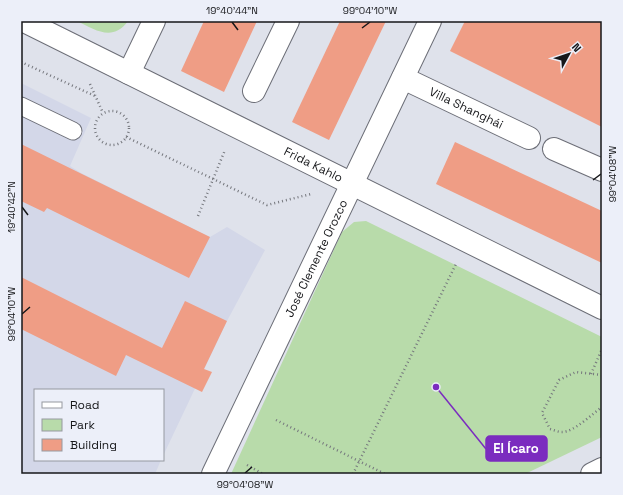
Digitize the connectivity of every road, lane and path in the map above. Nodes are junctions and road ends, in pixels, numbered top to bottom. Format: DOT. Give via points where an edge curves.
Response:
graph roads {
  1 [pos="24,21"];
  2 [pos="154,21"];
  3 [pos="288,21"];
  4 [pos="430,21"];
  5 [pos="21,62"];
  6 [pos="129,73"];
  7 [pos="403,78"];
  8 [pos="254,91"];
  9 [pos="96,96"];
  10 [pos="21,106"];
  11 [pos="235,126"];
  12 [pos="73,131"];
  13 [pos="126,137"];
  14 [pos="529,138"];
  15 [pos="554,148"];
  16 [pos="602,170"];
  17 [pos="213,179"];
  18 [pos="352,184"];
  19 [pos="198,216"];
  20 [pos="467,241"];
  21 [pos="602,308"];
  22 [pos="602,349"];
  23 [pos="591,374"];
  24 [pos="602,375"];
  25 [pos="602,407"];
  26 [pos="276,420"];
  27 [pos="359,461"];
  28 [pos="602,469"];
  29 [pos="213,474"];
  30 [pos="353,474"];
  31 [pos="386,474"];
  32 [pos="592,474"];
  1 -- 6 [label="street, Frida Kahlo"];
  2 -- 6 [label="street"];
  3 -- 8 [label="street"];
  4 -- 7 [label="street, José Clemente Orozco"];
  5 -- 9 [label="path"];
  6 -- 11 [label="street, Frida Kahlo"];
  7 -- 14 [label="street, Villa Shanghái"];
  7 -- 18 [label="street, José Clemente Orozco"];
  10 -- 12 [label="lane"];
  11 -- 17 [label="path"];
  11 -- 18 [label="street, Frida Kahlo"];
  13 -- 13 [label="path" via="119,144 102,142 95,133 95,122 108,111 120,112 128,121 129,132"];
  13 -- 17 [label="path"];
  15 -- 16 [label="street"];
  17 -- 18 [label="path" via="267,205"];
  17 -- 19 [label="path"];
  18 -- 20 [label="street, Frida Kahlo"];
  18 -- 29 [label="street, José Clemente Orozco"];
  20 -- 21 [label="street, Frida Kahlo"];
  20 -- 27 [label="path"];
  22 -- 23 [label="path"];
  23 -- 24 [label="path"];
  23 -- 25 [label="path" via="576,372 559,380 542,413 550,429 563,432 579,426"];
  26 -- 27 [label="path"];
  27 -- 30 [label="path"];
  27 -- 31 [label="path"];
  28 -- 32 [label="street"];
}
